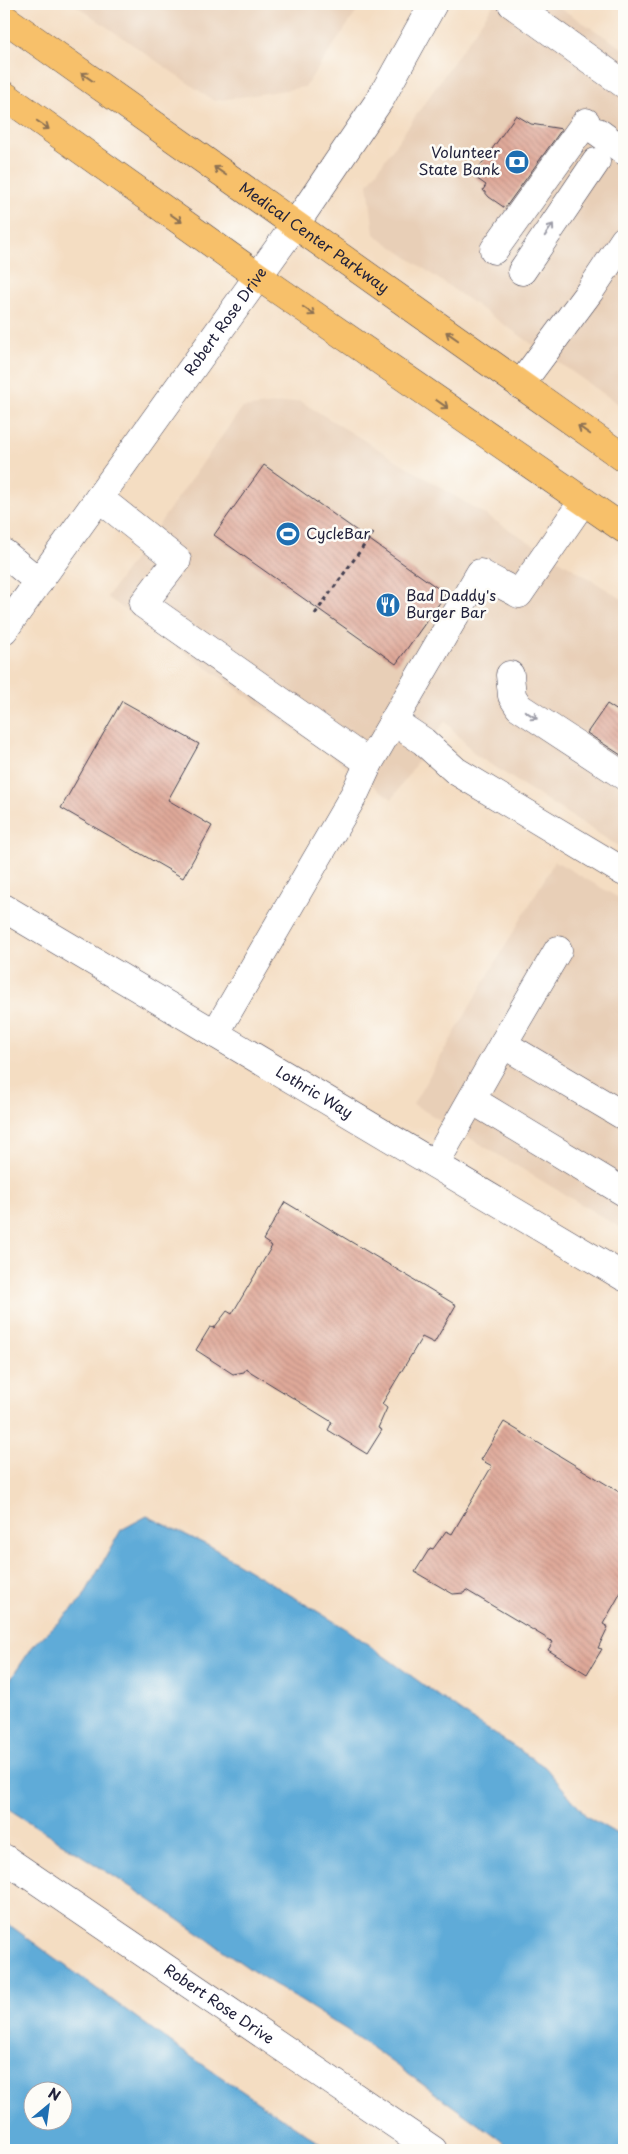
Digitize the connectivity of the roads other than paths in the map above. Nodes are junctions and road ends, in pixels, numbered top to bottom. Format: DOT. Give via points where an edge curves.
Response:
graph roads {
  1 [pos="433,4"];
  2 [pos="522,7"];
  3 [pos="4,18"];
  4 [pos="624,84"];
  5 [pos="4,95"];
  6 [pos="624,151"];
  7 [pos="596,162"];
  8 [pos="295,225"];
  9 [pos="624,240"];
  10 [pos="259,277"];
  11 [pos="520,385"];
  12 [pos="624,458"];
  13 [pos="99,498"];
  14 [pos="583,501"];
  15 [pos="624,529"];
  16 [pos="4,553"];
  17 [pos="39,582"];
  18 [pos="4,630"];
  19 [pos="510,675"];
  20 [pos="393,721"];
  21 [pos="369,763"];
  22 [pos="624,776"];
  23 [pos="624,872"];
  24 [pos="4,908"];
  25 [pos="558,950"];
  26 [pos="215,1034"];
  27 [pos="503,1044"];
  28 [pos="472,1100"];
  29 [pos="620,1109"];
  30 [pos="435,1164"];
  31 [pos="624,1192"];
  32 [pos="624,1277"];
  33 [pos="4,1858"];
  34 [pos="433,2150"];
  1 -- 8 [label="street, Robert Rose Drive" via="381,98"];
  2 -- 4 [label="street"];
  8 -- 3 [label="main road, Medical Center Parkway, one-way"];
  5 -- 10 [label="main road, one-way"];
  6 -- 7 [label="street, one-way" via="593,128 506,259"];
  8 -- 10 [label="street, Robert Rose Drive"];
  11 -- 8 [label="main road, Medical Center Parkway, one-way"];
  9 -- 11 [label="street"];
  10 -- 13 [label="street, Robert Rose Drive"];
  10 -- 14 [label="main road, one-way"];
  12 -- 11 [label="main road, Medical Center Parkway, one-way"];
  13 -- 17 [label="street, Robert Rose Drive"];
  13 -- 21 [label="street" via="177,560 144,604"];
  14 -- 15 [label="main road"];
  14 -- 20 [label="street" via="518,594 480,573"];
  16 -- 17 [label="street"];
  17 -- 18 [label="street, Robert Rose Drive"];
  19 -- 22 [label="street, one-way" via="512,696 519,707"];
  20 -- 21 [label="street"];
  20 -- 23 [label="street" via="423,741 456,771"];
  21 -- 26 [label="street" via="355,793"];
  24 -- 26 [label="street, Lothric Way"];
  25 -- 27 [label="street"];
  26 -- 30 [label="street, Lothric Way"];
  27 -- 28 [label="street"];
  27 -- 29 [label="street"];
  28 -- 30 [label="street"];
  28 -- 31 [label="street"];
  30 -- 32 [label="street, Lothric Way"];
  33 -- 34 [label="street, Robert Rose Drive"];
}
